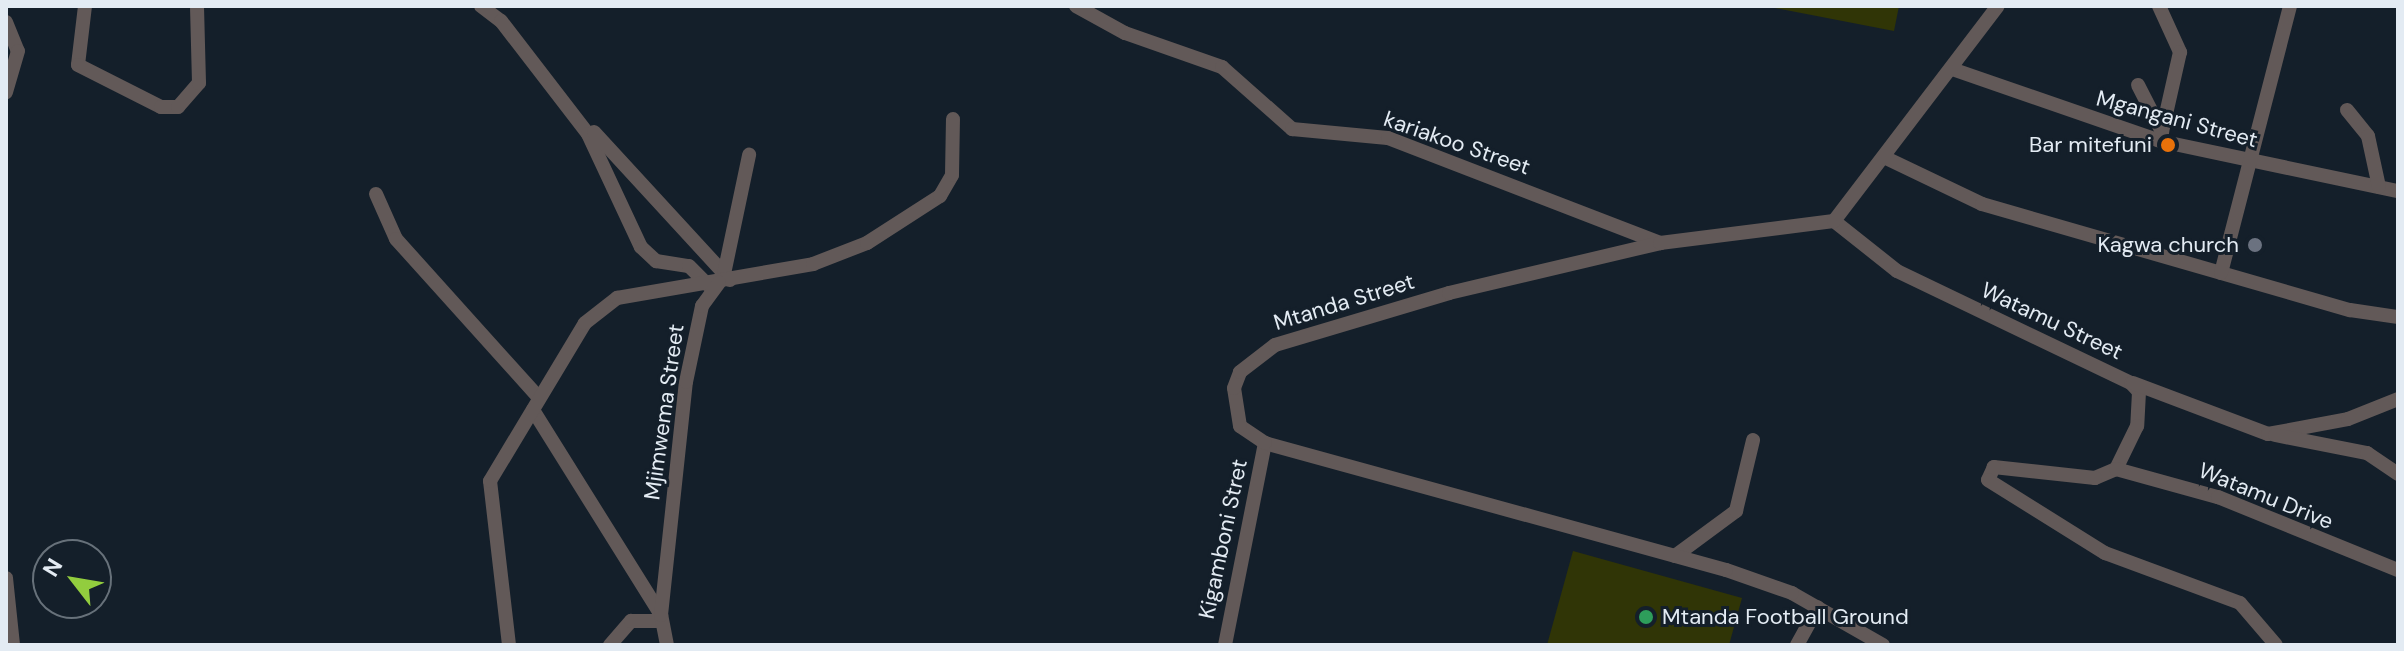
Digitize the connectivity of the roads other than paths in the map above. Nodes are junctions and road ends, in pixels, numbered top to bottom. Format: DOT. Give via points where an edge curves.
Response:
graph roads {
  1 [pos="85,6"];
  2 [pos="197,6"];
  3 [pos="481,6"];
  4 [pos="1076,6"];
  5 [pos="1998,6"];
  6 [pos="2159,6"];
  7 [pos="2290,6"];
  8 [pos="6,22"];
  9 [pos="1952,69"];
  10 [pos="2138,85"];
  11 [pos="553,88"];
  12 [pos="6,92"];
  13 [pos="2347,110"];
  14 [pos="953,119"];
  15 [pos="2161,136"];
  16 [pos="749,155"];
  17 [pos="1888,159"];
  18 [pos="2248,161"];
  19 [pos="2379,187"];
  20 [pos="2398,191"];
  21 [pos="376,194"];
  22 [pos="1834,221"];
  23 [pos="1660,243"];
  24 [pos="2221,273"];
  25 [pos="720,280"];
  26 [pos="2398,317"];
  27 [pos="2131,383"];
  28 [pos="2398,399"];
  29 [pos="536,404"];
  30 [pos="2348,419"];
  31 [pos="2268,434"];
  32 [pos="1753,440"];
  33 [pos="1265,443"];
  34 [pos="2345,447"];
  35 [pos="2116,469"];
  36 [pos="2398,474"];
  37 [pos="1675,556"];
  38 [pos="2398,570"];
  39 [pos="6,578"];
  40 [pos="1818,607"];
  41 [pos="661,618"];
  42 [pos="13,645"];
  43 [pos="509,645"];
  44 [pos="610,645"];
  45 [pos="667,645"];
  46 [pos="1225,645"];
  47 [pos="1797,645"];
  48 [pos="1883,645"];
  49 [pos="2276,645"];
  1 -- 2 [label="street" via="78,65 161,107 178,107 199,83"];
  3 -- 11 [label="street"];
  4 -- 23 [label="street, kariakoo Street" via="1222,67 1292,129 1388,138"];
  5 -- 9 [label="street"];
  6 -- 15 [label="street" via="2180,52"];
  7 -- 18 [label="street"];
  8 -- 12 [label="street" via="18,51"];
  9 -- 15 [label="street, Mgangani Street"];
  9 -- 17 [label="street"];
  10 -- 15 [label="street"];
  11 -- 25 [label="street"];
  11 -- 25 [label="street" via="616,181 641,247 656,261 689,266"];
  13 -- 19 [label="street" via="2368,136"];
  14 -- 25 [label="street" via="952,175 940,196 840,256"];
  15 -- 18 [label="street, Mgangani Street"];
  16 -- 25 [label="street, Mjimwema Street"];
  17 -- 22 [label="street"];
  17 -- 24 [label="street" via="1982,204"];
  18 -- 19 [label="street, Mgangani Street"];
  18 -- 24 [label="street"];
  19 -- 20 [label="street, Mgangani Street"];
  21 -- 29 [label="street" via="396,239"];
  22 -- 23 [label="street, Mtanda Street"];
  22 -- 27 [label="street, Watamu Street" via="1897,271"];
  23 -- 33 [label="street, Mtanda Street" via="1275,345 1240,372 1232,401 1240,426"];
  24 -- 26 [label="street"];
  25 -- 29 [label="street" via="599,307"];
  25 -- 41 [label="street, Mjimwema Street" via="702,306 693,342"];
  27 -- 31 [label="street"];
  27 -- 35 [label="street, Watamu Street" via="2139,392 2137,426"];
  28 -- 30 [label="street"];
  29 -- 41 [label="street"];
  29 -- 43 [label="street" via="487,495"];
  30 -- 31 [label="street"];
  30 -- 34 [label="street"];
  31 -- 34 [label="street"];
  32 -- 37 [label="street" via="1736,511"];
  33 -- 37 [label="street, Mtanda Street"];
  33 -- 46 [label="street, Kigamboni Stret"];
  34 -- 36 [label="street"];
  35 -- 38 [label="street, Watamu Drive" via="2218,497"];
  35 -- 49 [label="street" via="2095,478 1994,467 1987,474 2029,511 2105,553 2240,603"];
  37 -- 40 [label="street, Mtanda Street"];
  39 -- 42 [label="street"];
  40 -- 47 [label="street"];
  40 -- 48 [label="street, Mtanda Street"];
  41 -- 44 [label="street" via="631,621"];
  41 -- 45 [label="street, Mjimwema Street"];
}
